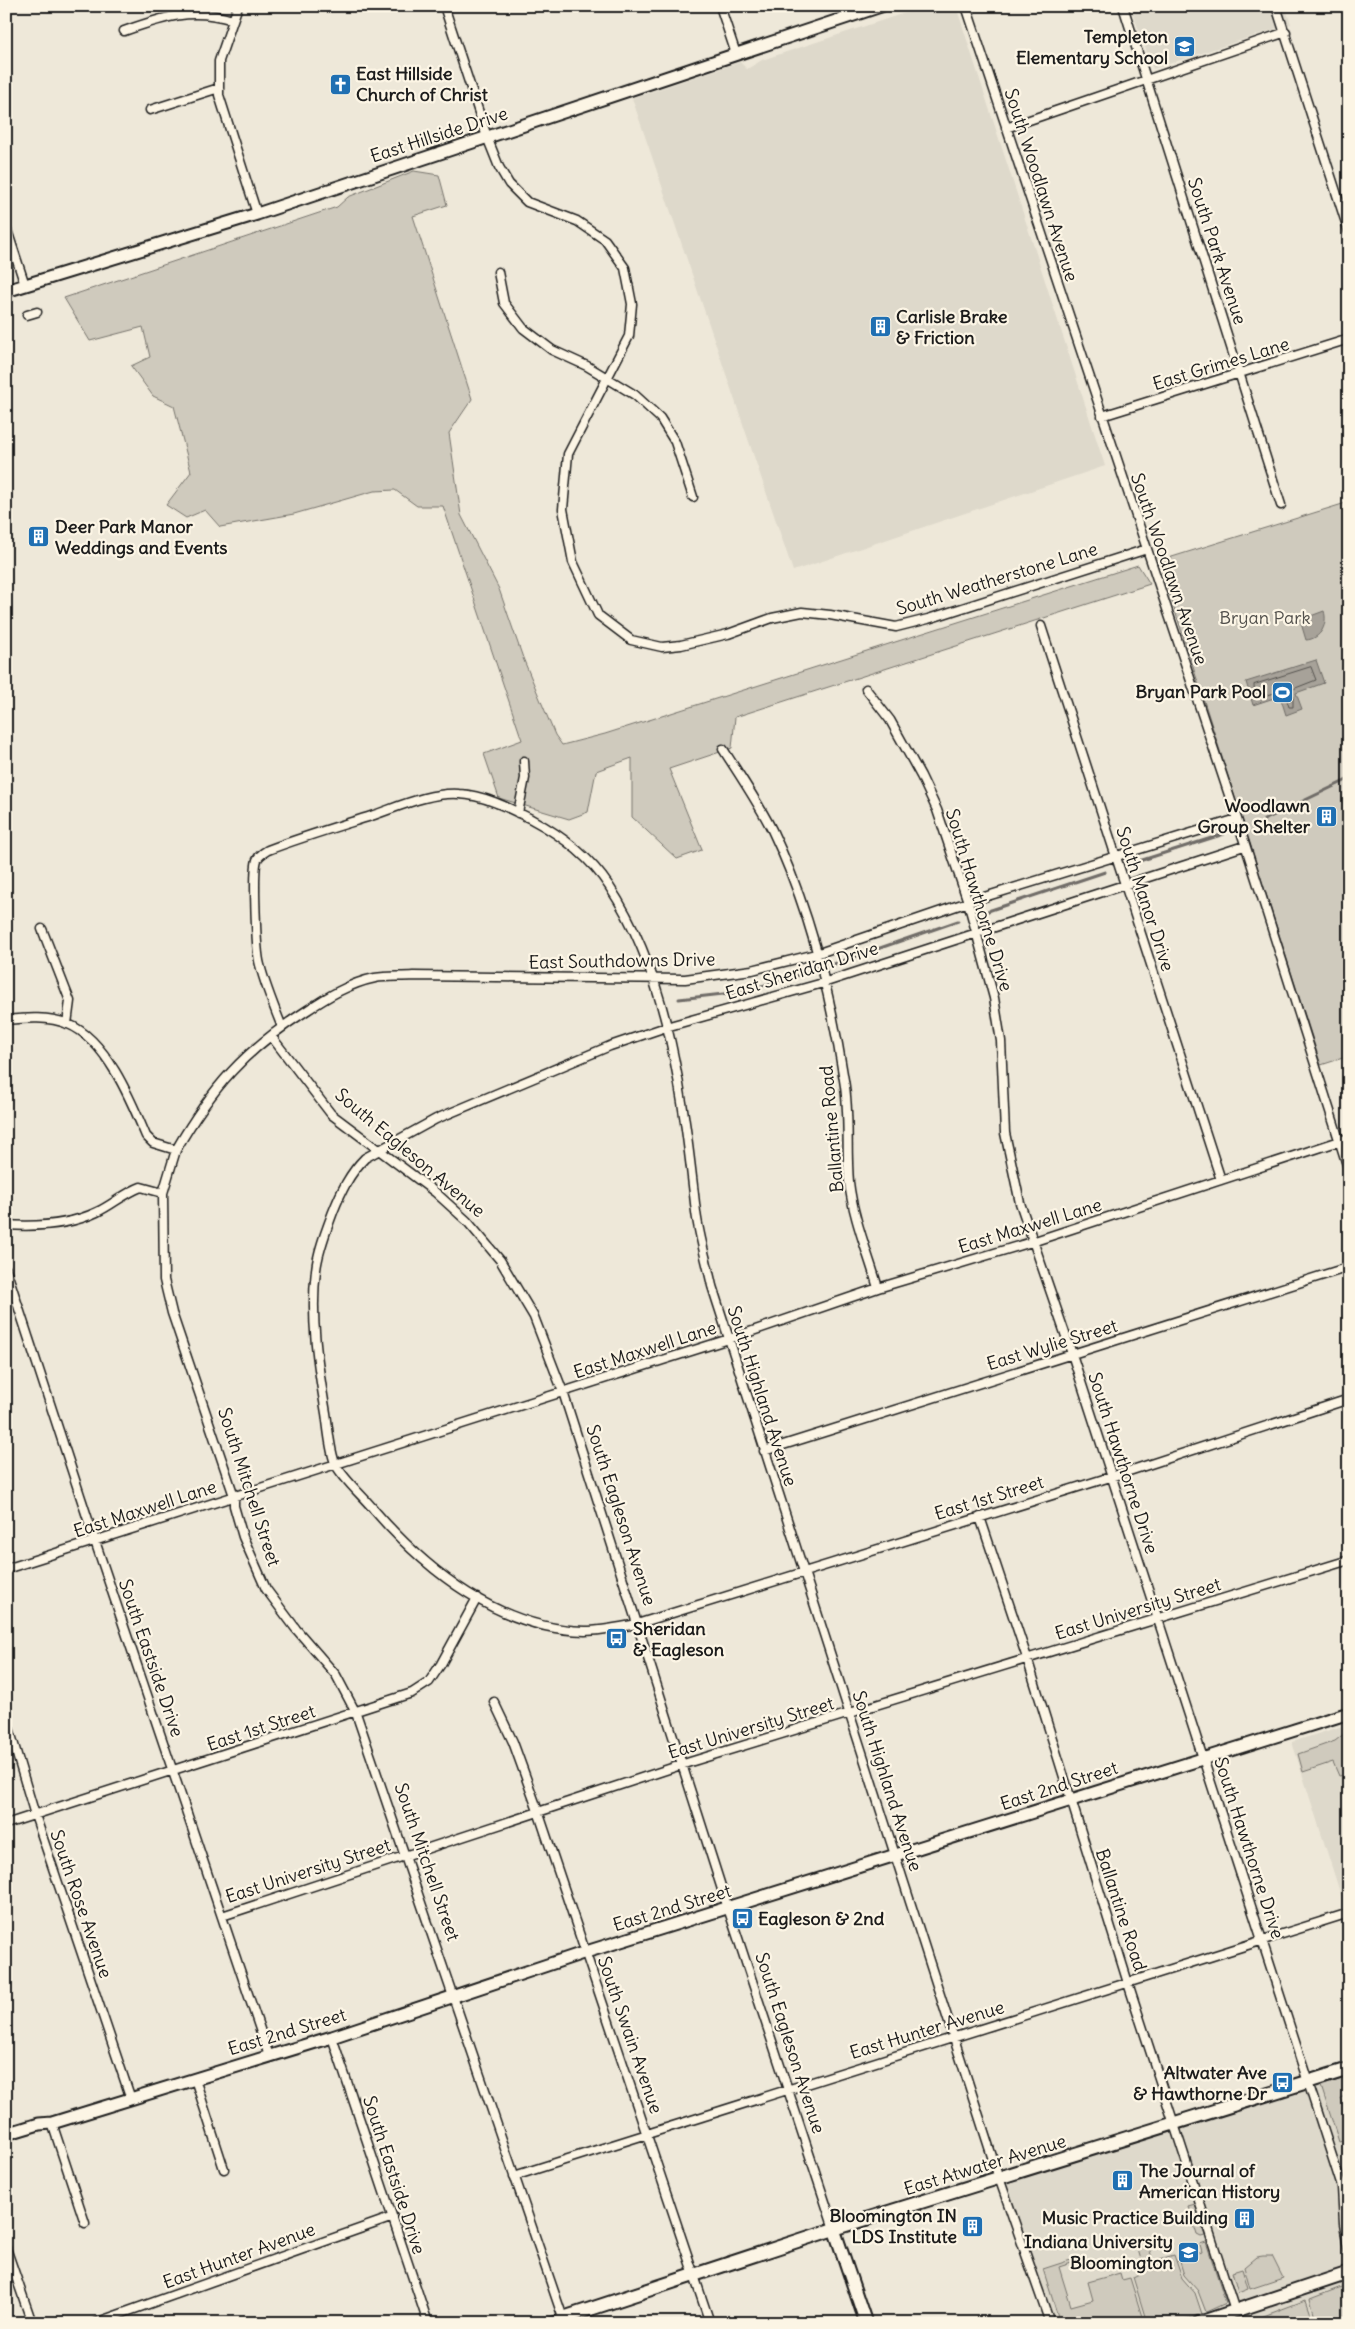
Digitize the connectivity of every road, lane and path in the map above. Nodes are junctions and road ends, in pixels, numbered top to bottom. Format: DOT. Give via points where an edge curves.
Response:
graph roads {
  1 [pos="238,6"];
  2 [pos="444,6"];
  3 [pos="720,6"];
  4 [pos="881,6"];
  5 [pos="966,6"];
  6 [pos="1123,6"];
  7 [pos="1276,6"];
  8 [pos="233,20"];
  9 [pos="124,31"];
  10 [pos="1286,32"];
  11 [pos="736,54"];
  12 [pos="1147,79"];
  13 [pos="218,88"];
  14 [pos="150,110"];
  15 [pos="1006,128"];
  16 [pos="487,137"];
  17 [pos="257,214"];
  18 [pos="6,226"];
  19 [pos="1349,232"];
  20 [pos="498,272"];
  21 [pos="25,285"];
  22 [pos="6,291"];
  23 [pos="36,312"];
  24 [pos="27,316"];
  25 [pos="1349,338"];
  26 [pos="1241,374"];
  27 [pos="608,378"];
  28 [pos="1102,416"];
  29 [pos="692,497"];
  30 [pos="1281,505"];
  31 [pos="1147,549"];
  32 [pos="1041,626"];
  33 [pos="866,689"];
  34 [pos="723,749"];
  35 [pos="524,761"];
  36 [pos="518,813"];
  37 [pos="1237,819"];
  38 [pos="1244,846"];
  39 [pos="1117,857"];
  40 [pos="1124,884"];
  41 [pos="968,902"];
  42 [pos="42,928"];
  43 [pos="977,933"];
  44 [pos="816,954"];
  45 [pos="653,979"];
  46 [pos="823,983"];
  47 [pos="6,1020"];
  48 [pos="67,1024"];
  49 [pos="282,1026"];
  50 [pos="666,1027"];
  51 [pos="271,1036"];
  52 [pos="1349,1138"];
  53 [pos="1340,1141"];
  54 [pos="176,1150"];
  55 [pos="379,1150"];
  56 [pos="1349,1171"];
  57 [pos="1221,1180"];
  58 [pos="162,1192"];
  59 [pos="6,1225"];
  60 [pos="1035,1241"];
  61 [pos="1349,1267"];
  62 [pos="6,1269"];
  63 [pos="878,1288"];
  64 [pos="730,1339"];
  65 [pos="1072,1354"];
  66 [pos="563,1392"];
  67 [pos="1349,1399"];
  68 [pos="764,1451"];
  69 [pos="335,1464"];
  70 [pos="1111,1476"];
  71 [pos="234,1496"];
  72 [pos="980,1517"];
  73 [pos="95,1541"];
  74 [pos="1349,1560"];
  75 [pos="6,1569"];
  76 [pos="803,1571"];
  77 [pos="477,1598"];
  78 [pos="1157,1618"];
  79 [pos="637,1624"];
  80 [pos="1027,1658"];
  81 [pos="494,1702"];
  82 [pos="356,1713"];
  83 [pos="848,1713"];
  84 [pos="1349,1713"];
  85 [pos="6,1718"];
  86 [pos="1204,1759"];
  87 [pos="682,1765"];
  88 [pos="174,1771"];
  89 [pos="1071,1801"];
  90 [pos="538,1811"];
  91 [pos="35,1815"];
  92 [pos="6,1824"];
  93 [pos="406,1854"];
  94 [pos="896,1856"];
  95 [pos="728,1909"];
  96 [pos="1349,1913"];
  97 [pos="222,1916"];
  98 [pos="1264,1940"];
  99 [pos="586,1952"];
  100 [pos="1128,1983"];
  101 [pos="454,1996"];
  102 [pos="332,2037"];
  103 [pos="954,2038"];
  104 [pos="269,2056"];
  105 [pos="1349,2069"];
  106 [pos="195,2079"];
  107 [pos="1308,2082"];
  108 [pos="787,2089"];
  109 [pos="131,2099"];
  110 [pos="52,2123"];
  111 [pos="1174,2124"];
  112 [pos="647,2133"];
  113 [pos="6,2134"];
  114 [pos="224,2169"];
  115 [pos="514,2176"];
  116 [pos="1000,2179"];
  117 [pos="393,2218"];
  118 [pos="85,2223"];
  119 [pos="834,2229"];
  120 [pos="6,2248"];
  121 [pos="1349,2254"];
  122 [pos="1349,2273"];
  123 [pos="694,2275"];
  124 [pos="1235,2311"];
  125 [pos="114,2320"];
  126 [pos="563,2320"];
  127 [pos="32,2323"];
  128 [pos="95,2323"];
  129 [pos="428,2323"];
  130 [pos="547,2323"];
  131 [pos="710,2323"];
  132 [pos="866,2323"];
  133 [pos="1050,2323"];
  134 [pos="1199,2323"];
  1 -- 8 [label="street"];
  2 -- 16 [label="street, South Weatherstone Lane"];
  3 -- 11 [label="street"];
  4 -- 11 [label="street, East Hillside Drive"];
  5 -- 15 [label="street, South Woodlawn Avenue"];
  6 -- 12 [label="street, South Park Avenue"];
  7 -- 10 [label="street"];
  8 -- 9 [label="street" via="187,13"];
  8 -- 13 [label="street" via="219,61"];
  10 -- 12 [label="street"];
  10 -- 19 [label="street"];
  11 -- 16 [label="street, East Hillside Drive"];
  12 -- 15 [label="street"];
  12 -- 26 [label="street, South Park Avenue"];
  13 -- 14 [label="street"];
  13 -- 17 [label="street"];
  15 -- 28 [label="street, South Woodlawn Avenue"];
  16 -- 17 [label="street, East Hillside Drive"];
  16 -- 27 [label="street, South Weatherstone Lane" via="509,184 527,202 577,221 598,235 625,268 632,304 629,336"];
  17 -- 21 [label="street, East Hillside Drive"];
  18 -- 21 [label="street"];
  20 -- 27 [label="street" via="504,303 523,328 552,350"];
  21 -- 22 [label="street, East Hillside Drive"];
  23 -- 24 [label="street"];
  25 -- 26 [label="street, East Grimes Lane"];
  26 -- 28 [label="street, East Grimes Lane"];
  26 -- 30 [label="street, South Park Avenue"];
  27 -- 29 [label="street" via="635,395 660,418 675,442"];
  27 -- 31 [label="street, South Weatherstone Lane" via="568,454 563,509 573,562 598,615 630,640 662,647 681,645 802,612 896,627"];
  28 -- 31 [label="street, South Woodlawn Avenue"];
  31 -- 37 [label="street, South Woodlawn Avenue"];
  32 -- 39 [label="street, South Manor Drive"];
  33 -- 41 [label="street, South Hawthorne Drive" via="890,720 937,810"];
  34 -- 44 [label="street, Ballantine Road" via="772,830"];
  35 -- 36 [label="street"];
  36 -- 45 [label="street, South Highland Avenue" via="557,833 590,862 609,885"];
  36 -- 49 [label="street, South Highland Avenue" via="476,796 443,795 261,854 254,874 256,947"];
  37 -- 38 [label="street, South Woodlawn Avenue"];
  37 -- 39 [label="street, East Southdowns Drive"];
  38 -- 40 [label="street, East Sheridan Drive"];
  38 -- 53 [label="street, South Woodlawn Avenue"];
  39 -- 40 [label="street, South Manor Drive"];
  39 -- 41 [label="street, East Southdowns Drive"];
  40 -- 43 [label="street, East Sheridan Drive"];
  40 -- 57 [label="street, South Manor Drive"];
  41 -- 43 [label="street, South Hawthorne Drive"];
  41 -- 44 [label="street, East Southdowns Drive"];
  42 -- 48 [label="street" via="70,1001"];
  43 -- 46 [label="street, East Sheridan Drive"];
  43 -- 60 [label="street, South Hawthorne Drive" via="1000,1032 1005,1133 1010,1163 1020,1203"];
  44 -- 45 [label="street, East Southdowns Drive" via="736,973"];
  44 -- 46 [label="street, Ballantine Road"];
  45 -- 49 [label="street, East Southdowns Drive" via="376,978 337,992"];
  45 -- 50 [label="street, South Highland Avenue"];
  46 -- 50 [label="street, East Sheridan Drive"];
  46 -- 63 [label="street, Ballantine Road" via="848,1100 850,1184"];
  47 -- 48 [label="street" via="47,1019"];
  48 -- 54 [label="street" via="85,1034 98,1047 134,1107 146,1136 153,1143"];
  49 -- 51 [label="street, East Southdowns Drive"];
  50 -- 55 [label="street, East Sheridan Drive" via="549,1069 436,1119"];
  50 -- 64 [label="street, South Highland Avenue" via="682,1098 696,1214 712,1286"];
  51 -- 54 [label="street, East Southdowns Drive" via="244,1057 212,1093"];
  51 -- 55 [label="street, South Eagleson Avenue" via="331,1114"];
  52 -- 53 [label="street, East Maxwell Lane"];
  53 -- 56 [label="street, South Woodlawn Avenue"];
  53 -- 57 [label="street, East Maxwell Lane"];
  54 -- 58 [label="street, South Mitchell Street"];
  55 -- 66 [label="street, South Eagleson Avenue" via="468,1221 500,1260 534,1317"];
  55 -- 69 [label="street, East Sheridan Drive" via="356,1167 345,1184 331,1217 316,1270 315,1317 320,1375"];
  57 -- 60 [label="street, East Maxwell Lane"];
  58 -- 59 [label="street" via="141,1188 73,1221"];
  58 -- 71 [label="street, South Mitchell Street" via="164,1280"];
  60 -- 63 [label="street, East Maxwell Lane"];
  60 -- 65 [label="street, South Hawthorne Drive"];
  61 -- 65 [label="street, East Wylie Street"];
  62 -- 73 [label="street, South Eastside Drive"];
  63 -- 64 [label="street, East Maxwell Lane"];
  64 -- 66 [label="street, East Maxwell Lane"];
  64 -- 68 [label="street, South Highland Avenue"];
  65 -- 68 [label="street, East Wylie Street"];
  65 -- 70 [label="street, South Hawthorne Drive"];
  66 -- 69 [label="street, East Maxwell Lane"];
  66 -- 79 [label="street, South Eagleson Avenue"];
  67 -- 70 [label="street, East 1st Street"];
  68 -- 76 [label="street, South Highland Avenue"];
  69 -- 71 [label="street, East Maxwell Lane"];
  69 -- 77 [label="street, East 1st Street" via="414,1553"];
  70 -- 72 [label="street, East 1st Street"];
  70 -- 78 [label="street, South Hawthorne Drive"];
  71 -- 73 [label="street, East Maxwell Lane"];
  71 -- 82 [label="street, South Mitchell Street" via="243,1537 266,1589 336,1675"];
  72 -- 76 [label="street, East 1st Street"];
  72 -- 80 [label="street, Ballantine Road"];
  73 -- 75 [label="street, East Maxwell Lane"];
  73 -- 88 [label="street, South Eastside Drive"];
  74 -- 78 [label="street, East University Street"];
  76 -- 79 [label="street, East 1st Street"];
  76 -- 83 [label="street, South Highland Avenue"];
  77 -- 79 [label="street, East 1st Street" via="508,1614 568,1630 598,1631"];
  77 -- 82 [label="street, East 1st Street" via="429,1682 412,1693"];
  78 -- 80 [label="street, East University Street"];
  78 -- 86 [label="street, South Hawthorne Drive"];
  79 -- 87 [label="street, South Eagleson Avenue"];
  80 -- 83 [label="street, East University Street"];
  80 -- 89 [label="street, Ballantine Road"];
  81 -- 90 [label="street, South Swain Avenue"];
  82 -- 88 [label="street, East 1st Street"];
  82 -- 93 [label="street, South Mitchell Street"];
  83 -- 87 [label="street, East University Street"];
  83 -- 94 [label="street, South Highland Avenue"];
  84 -- 86 [label="street, East 2nd Street"];
  85 -- 91 [label="street, South Rose Avenue"];
  86 -- 89 [label="street, East 2nd Street"];
  86 -- 98 [label="street, South Hawthorne Drive"];
  87 -- 90 [label="street, East University Street"];
  87 -- 95 [label="street, South Eagleson Avenue"];
  88 -- 91 [label="street, East 1st Street"];
  88 -- 97 [label="street, South Eastside Drive"];
  89 -- 94 [label="street, East 2nd Street"];
  89 -- 100 [label="street, Ballantine Road"];
  90 -- 93 [label="street, East University Street"];
  90 -- 99 [label="street, South Swain Avenue"];
  91 -- 92 [label="street, East 1st Street"];
  91 -- 109 [label="street, South Rose Avenue"];
  93 -- 97 [label="street, East University Street"];
  93 -- 101 [label="street, South Mitchell Street"];
  94 -- 95 [label="street, East 2nd Street"];
  94 -- 103 [label="street, South Highland Avenue"];
  95 -- 99 [label="street, East 2nd Street"];
  95 -- 108 [label="street, South Eagleson Avenue"];
  96 -- 98 [label="street, East Hunter Avenue"];
  97 -- 104 [label="street, South Eastside Drive"];
  98 -- 100 [label="street, East Hunter Avenue"];
  98 -- 107 [label="street, South Hawthorne Drive"];
  99 -- 101 [label="street, East 2nd Street"];
  99 -- 112 [label="street, South Swain Avenue"];
  100 -- 103 [label="street, East Hunter Avenue"];
  100 -- 111 [label="street, Ballantine Road"];
  101 -- 102 [label="street, East 2nd Street"];
  101 -- 115 [label="street, South Mitchell Street"];
  102 -- 104 [label="street, East 2nd Street"];
  102 -- 117 [label="street, South Eastside Drive"];
  103 -- 108 [label="street, East Hunter Avenue"];
  103 -- 116 [label="street, South Highland Avenue"];
  104 -- 106 [label="street, East 2nd Street"];
  105 -- 107 [label="main road, East Atwater Avenue"];
  106 -- 109 [label="street, East 2nd Street"];
  106 -- 114 [label="street"];
  107 -- 111 [label="main road, East Atwater Avenue"];
  107 -- 121 [label="street, South Hawthorne Drive" via="1342,2187"];
  108 -- 112 [label="street, East Hunter Avenue"];
  108 -- 119 [label="street, South Eagleson Avenue"];
  109 -- 110 [label="street, East 2nd Street"];
  110 -- 113 [label="street, East 2nd Street"];
  110 -- 118 [label="street"];
  111 -- 116 [label="main road, East Atwater Avenue"];
  111 -- 124 [label="street, Ballantine Road"];
  112 -- 115 [label="street, East Hunter Avenue"];
  112 -- 123 [label="street, South Swain Avenue"];
  115 -- 126 [label="street, South Mitchell Street"];
  116 -- 119 [label="main road, East Atwater Avenue"];
  116 -- 133 [label="street, South Highland Avenue"];
  117 -- 125 [label="street, East Hunter Avenue"];
  117 -- 129 [label="street, South Eastside Drive"];
  119 -- 123 [label="main road, East Atwater Avenue"];
  119 -- 132 [label="street, South Eagleson Avenue"];
  120 -- 127 [label="street"];
  122 -- 124 [label="main road"];
  123 -- 126 [label="main road, East Atwater Avenue"];
  123 -- 131 [label="street, South Swain Avenue"];
  124 -- 134 [label="main road"];
  125 -- 128 [label="street, East Hunter Avenue"];
  126 -- 130 [label="street, East Atwater Avenue"];
}
